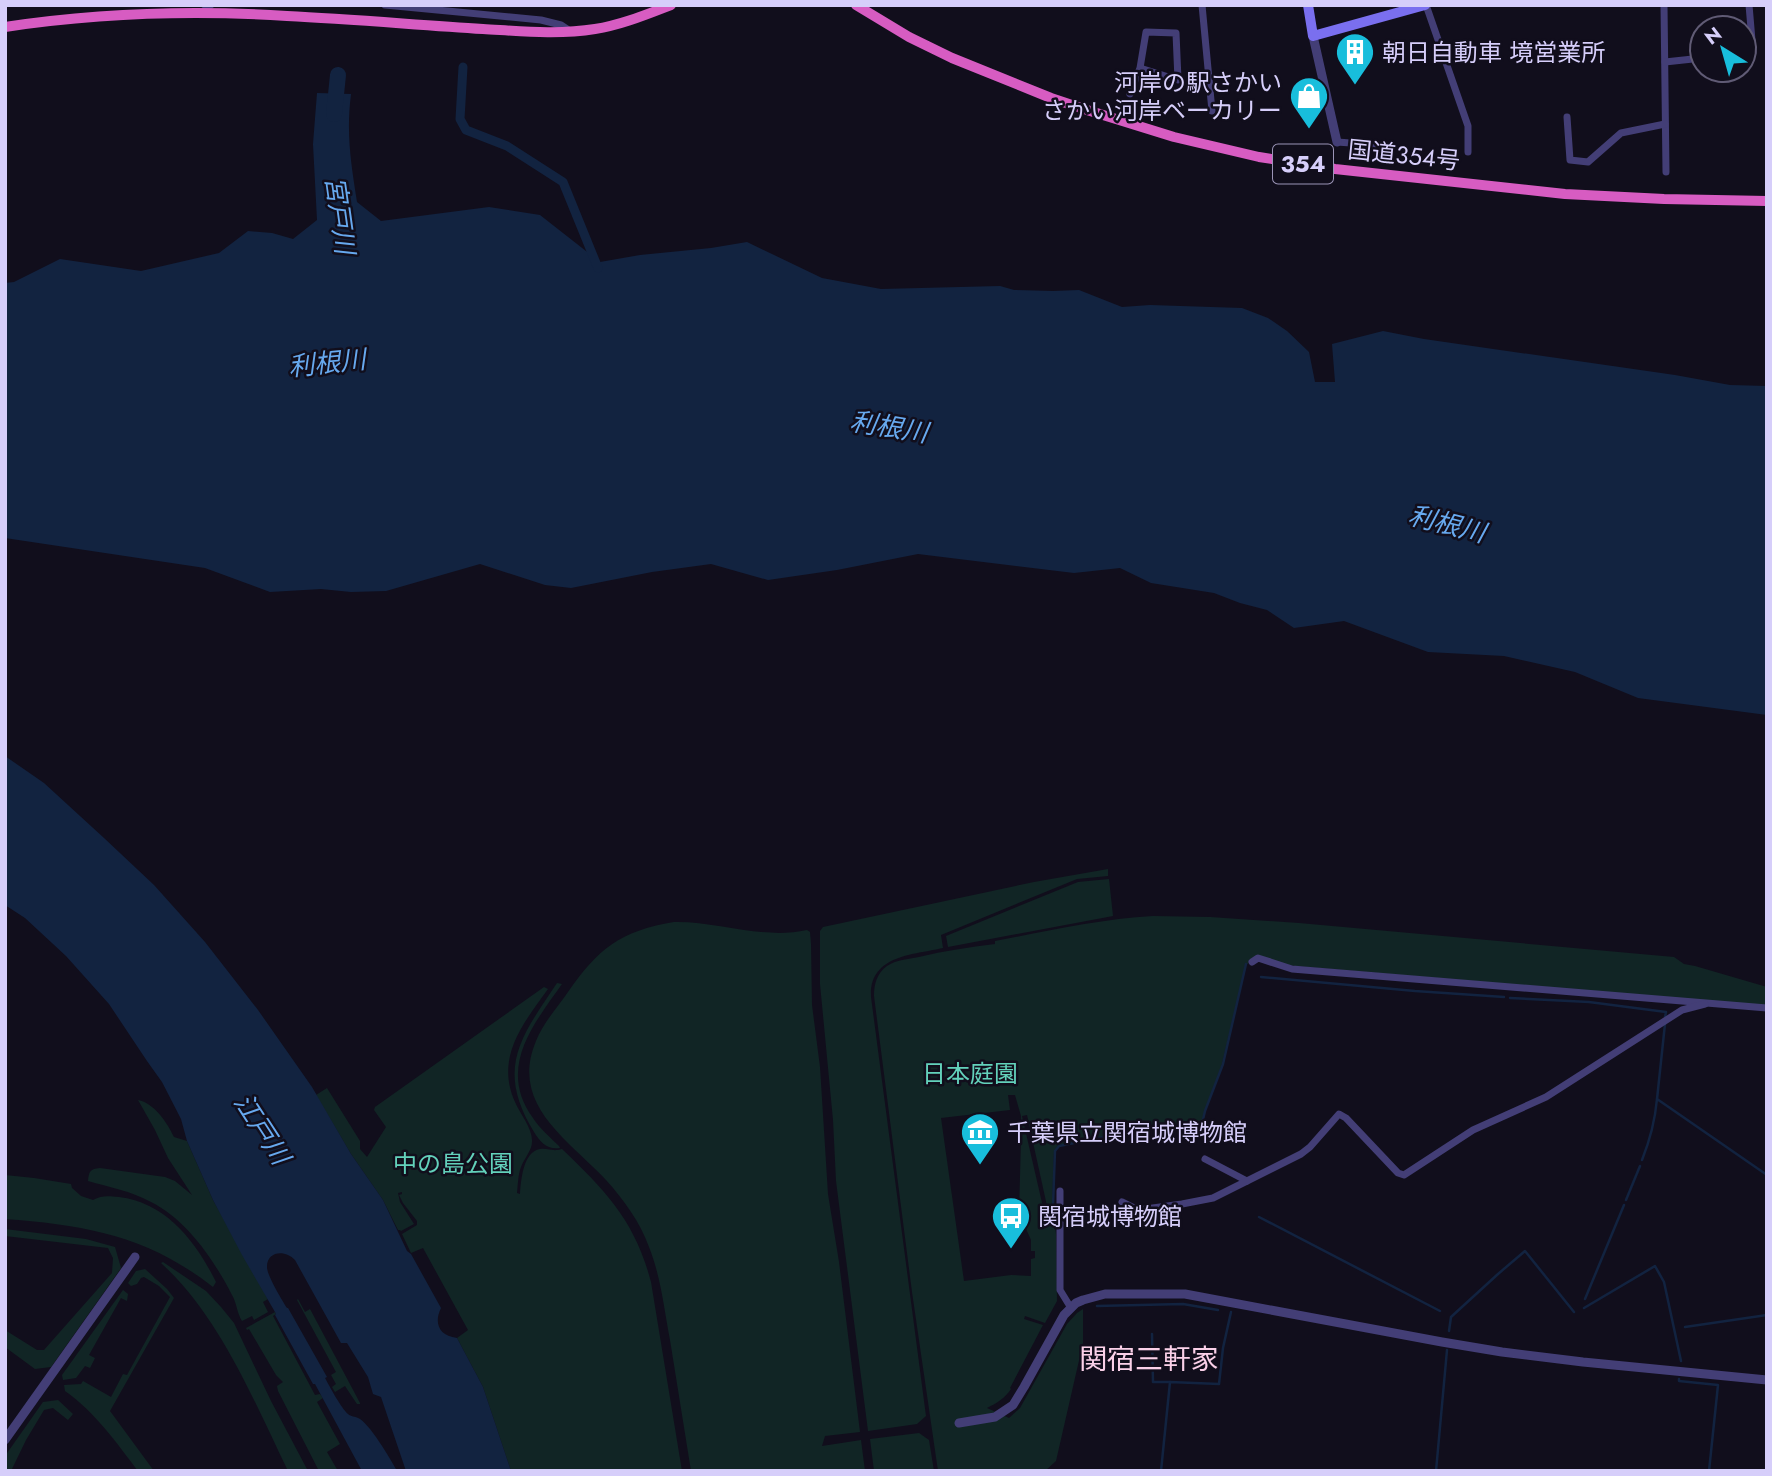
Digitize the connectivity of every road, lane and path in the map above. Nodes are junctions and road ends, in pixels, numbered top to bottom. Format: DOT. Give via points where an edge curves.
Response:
graph roads {
  1 [pos="385,5"];
  2 [pos="671,5"];
  3 [pos="856,5"];
  4 [pos="1202,5"];
  5 [pos="1308,5"];
  6 [pos="1426,5"];
  7 [pos="1664,5"];
  8 [pos="207,9"];
  9 [pos="473,9"];
  10 [pos="5,27"];
  11 [pos="571,31"];
  12 [pos="1313,36"];
  13 [pos="1688,60"];
  14 [pos="1665,62"];
  15 [pos="1140,68"];
  16 [pos="1130,94"];
  17 [pos="1212,111"];
  18 [pos="1567,117"];
  19 [pos="1665,124"];
  20 [pos="1336,142"];
  21 [pos="1378,145"];
  22 [pos="1468,152"];
  23 [pos="1666,172"];
  24 [pos="1767,201"];
  25 [pos="1252,962"];
  26 [pos="1705,1004"];
  27 [pos="1767,1008"];
  28 [pos="1205,1159"];
  29 [pos="1247,1181"];
  30 [pos="1060,1191"];
  31 [pos="1122,1202"];
  32 [pos="135,1257"];
  33 [pos="1070,1308"];
  34 [pos="1767,1380"];
  35 [pos="959,1423"];
  36 [pos="5,1440"];
  1 -- 9 [label="street"];
  2 -- 11 [label="highway" via="614,25"];
  3 -- 24 [label="highway, 国道354号 / 354" via="943,54 1051,98 1259,157 1564,194"];
  4 -- 17 [label="street"];
  5 -- 12 [label="main road"];
  6 -- 12 [label="main road"];
  6 -- 22 [label="street" via="1468,126"];
  7 -- 14 [label="street"];
  8 -- 10 [label="highway"];
  8 -- 11 [label="highway"];
  9 -- 11 [label="street" via="561,24"];
  12 -- 20 [label="street"];
  13 -- 14 [label="street"];
  14 -- 19 [label="street"];
  15 -- 15 [label="street" via="1146,32 1177,33 1178,80"];
  15 -- 16 [label="street"];
  18 -- 19 [label="street" via="1570,160 1588,162 1620,133"];
  19 -- 23 [label="street"];
  20 -- 21 [label="street"];
  25 -- 26 [label="street" via="1258,958 1293,969"];
  26 -- 27 [label="street"];
  26 -- 29 [label="street" via="1682,1010 1546,1097 1473,1130 1404,1175 1339,1114 1301,1154"];
  28 -- 29 [label="street"];
  29 -- 31 [label="street" via="1213,1198 1182,1204 1138,1210"];
  30 -- 33 [label="street" via="1060,1290"];
  32 -- 36 [label="street"];
  33 -- 34 [label="street" via="1105,1294 1185,1294 1502,1352"];
  33 -- 35 [label="street" via="1013,1405 995,1417"];
}
